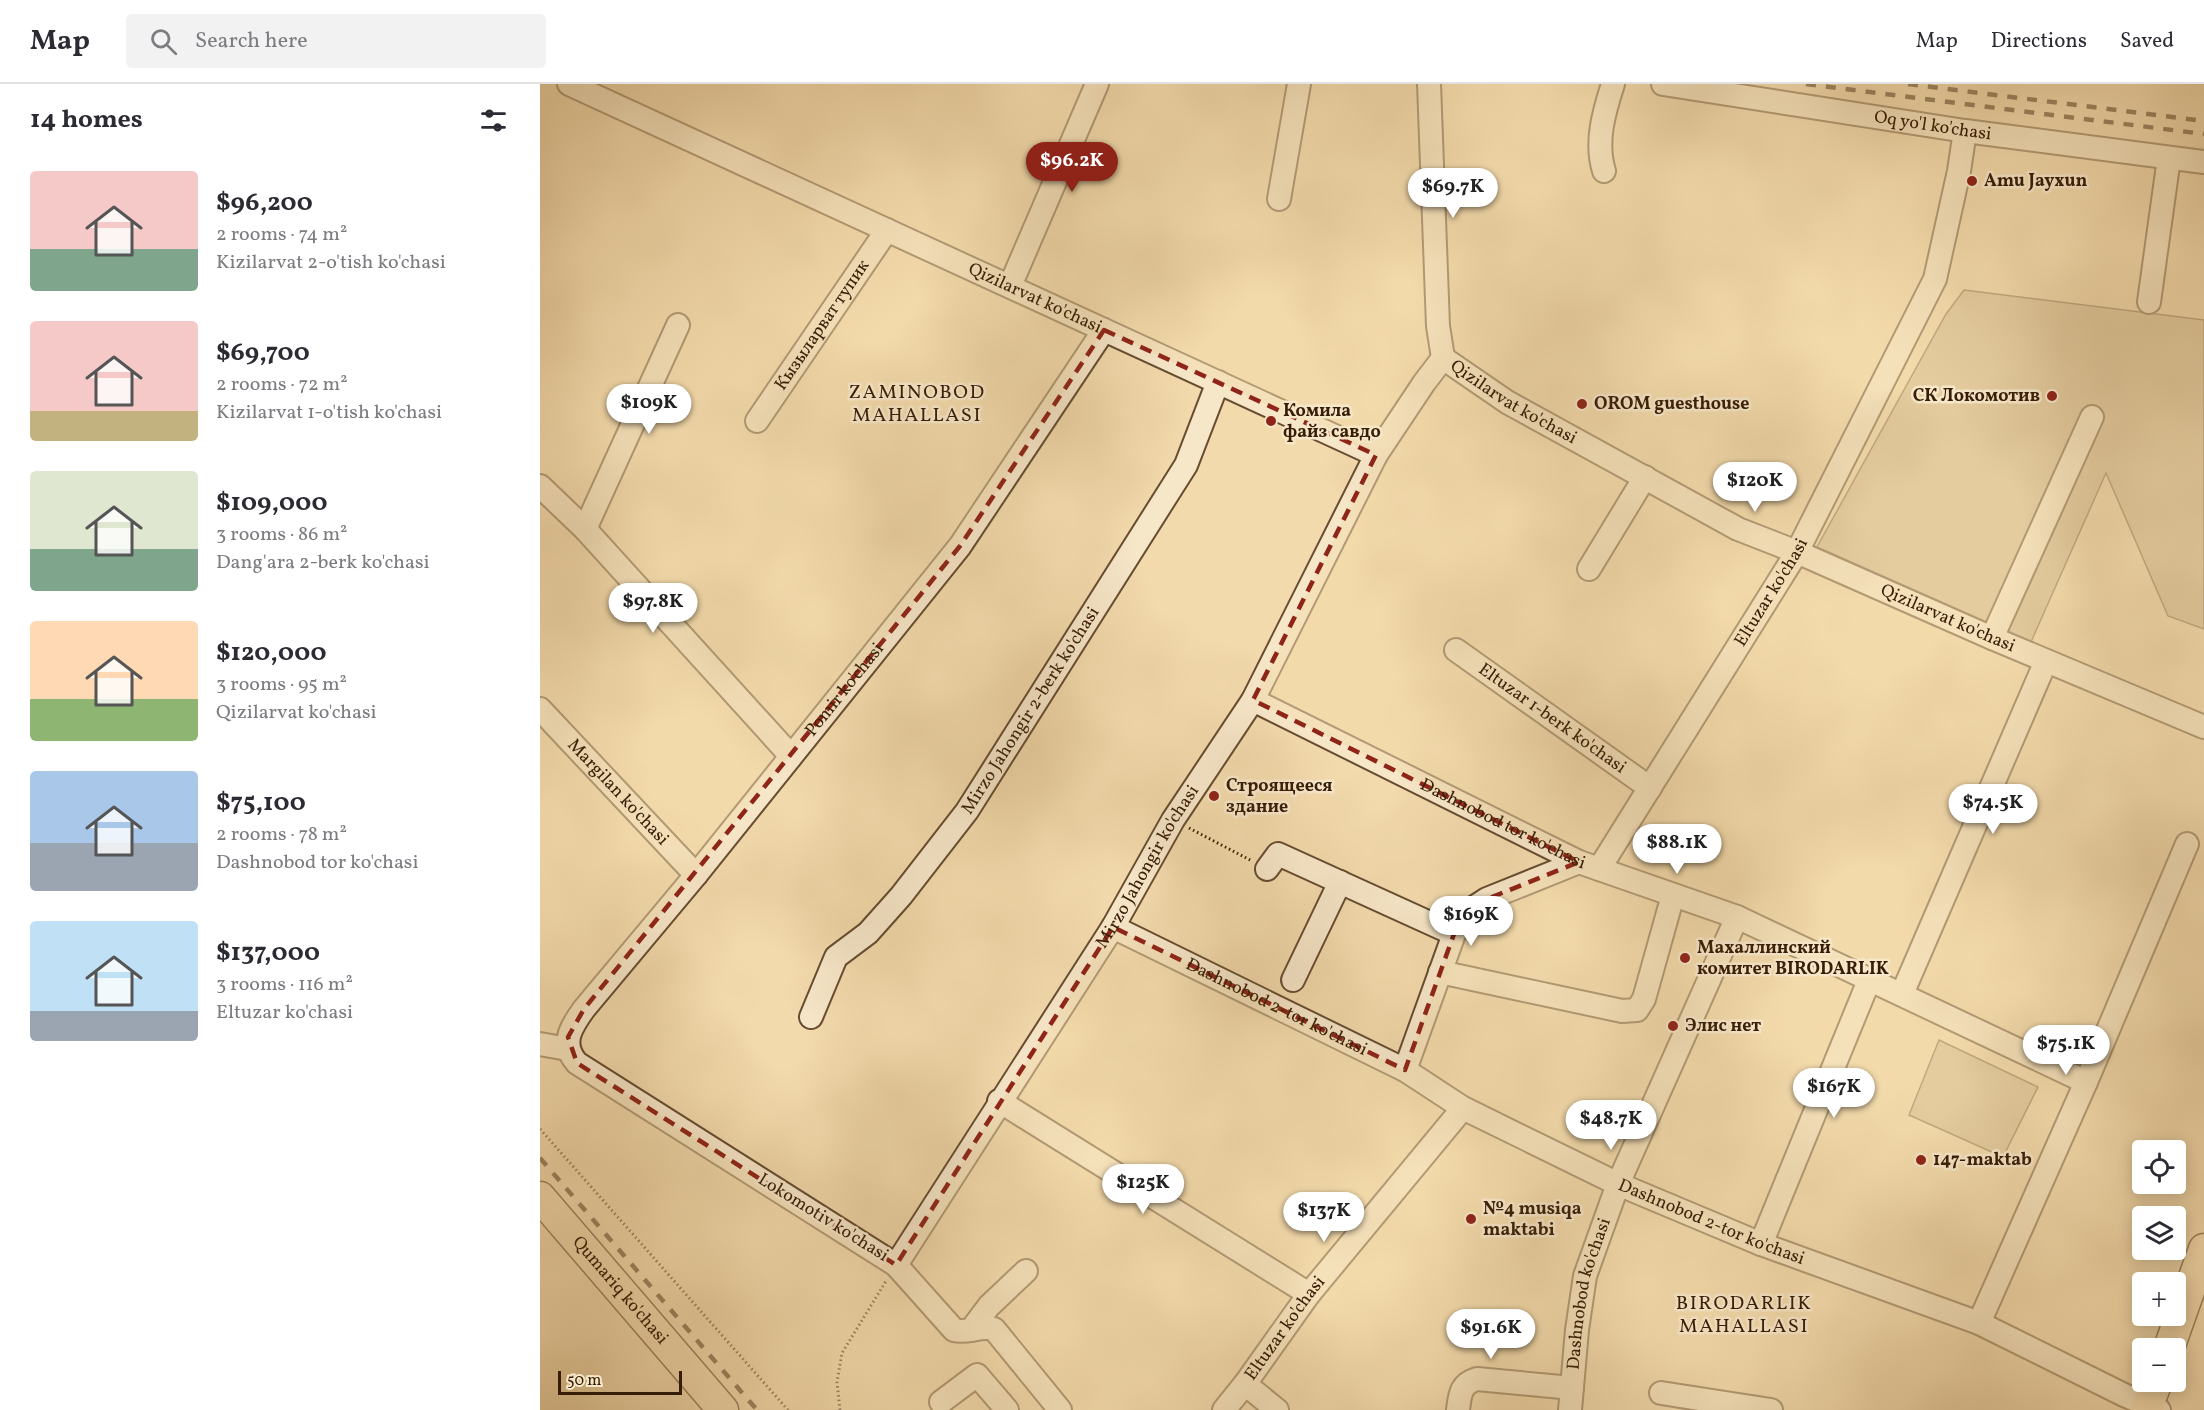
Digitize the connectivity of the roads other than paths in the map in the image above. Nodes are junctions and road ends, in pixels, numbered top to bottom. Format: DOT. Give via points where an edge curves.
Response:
graph roads {
  1 [pos="569,84"];
  2 [pos="1097,84"];
  3 [pos="1299,84"];
  4 [pos="1429,84"];
  5 [pos="1613,84"];
  6 [pos="1663,84"];
  7 [pos="1965,131"];
  8 [pos="2169,158"];
  9 [pos="2204,162"];
  10 [pos="1604,171"];
  11 [pos="1279,199"];
  12 [pos="887,230"];
  13 [pos="1010,286"];
  14 [pos="2148,302"];
  15 [pos="678,325"];
  16 [pos="1104,330"];
  17 [pos="1443,358"];
  18 [pos="1218,382"];
  19 [pos="2092,417"];
  20 [pos="757,422"];
  21 [pos="1376,454"];
  22 [pos="1645,477"];
  23 [pos="540,486"];
  24 [pos="585,529"];
  25 [pos="1797,552"];
  26 [pos="1589,569"];
  27 [pos="1992,638"];
  28 [pos="1456,650"];
  29 [pos="2046,661"];
  30 [pos="1253,700"];
  31 [pos="540,709"];
  32 [pos="2204,727"];
  33 [pos="792,756"];
  34 [pos="1650,788"];
  35 [pos="2187,844"];
  36 [pos="1589,866"];
  37 [pos="1267,869"];
  38 [pos="696,875"];
  39 [pos="1340,882"];
  40 [pos="1673,895"];
  41 [pos="1737,917"];
  42 [pos="1113,927"];
  43 [pos="1454,934"];
  44 [pos="1440,972"];
  45 [pos="1870,978"];
  46 [pos="1293,980"];
  47 [pos="1902,994"];
  48 [pos="811,1017"];
  49 [pos="568,1043"];
  50 [pos="540,1044"];
  51 [pos="1405,1070"];
  52 [pos="2086,1082"];
  53 [pos="999,1101"];
  54 [pos="1463,1108"];
  55 [pos="1618,1184"];
  56 [pos="540,1197"];
  57 [pos="540,1219"];
  58 [pos="1761,1244"];
  59 [pos="2204,1249"];
  60 [pos="896,1265"];
  61 [pos="1026,1271"];
  62 [pos="2204,1286"];
  63 [pos="1309,1294"];
  64 [pos="1979,1323"];
  65 [pos="971,1330"];
  66 [pos="2173,1338"];
  67 [pos="2185,1338"];
  68 [pos="1245,1384"];
  69 [pos="1572,1388"];
  70 [pos="1661,1394"];
  71 [pos="941,1402"];
  72 [pos="2154,1403"];
  73 [pos="705,1410"];
  74 [pos="723,1410"];
  75 [pos="1007,1410"];
  76 [pos="1060,1410"];
  77 [pos="1224,1410"];
  78 [pos="1277,1410"];
  79 [pos="1458,1410"];
  80 [pos="1570,1410"];
  81 [pos="1771,1410"];
  1 -- 12 [label="street, Qizilarvat ko'chasi"];
  2 -- 13 [label="street"];
  3 -- 11 [label="street"];
  4 -- 17 [label="street" via="1438,326"];
  5 -- 10 [label="street" via="1602,120 1600,157"];
  6 -- 7 [label="street, Oq yo'l ko'chasi"];
  7 -- 8 [label="street, Oq yo'l ko'chasi"];
  7 -- 25 [label="street, Eltuzar ko'chasi" via="1935,279"];
  8 -- 9 [label="street, Oq yo'l ko'chasi"];
  8 -- 14 [label="street"];
  12 -- 13 [label="street, Qizilarvat ko'chasi"];
  12 -- 20 [label="street, Кызыларват тупик"];
  13 -- 16 [label="street, Qizilarvat ko'chasi"];
  15 -- 24 [label="street"];
  16 -- 18 [label="street, Qizilarvat ko'chasi"];
  16 -- 33 [label="street, Pomir ko'chasi" via="960,546"];
  17 -- 21 [label="street, Qizilarvat ko'chasi"];
  17 -- 22 [label="street, Qizilarvat ko'chasi" via="1507,402"];
  18 -- 21 [label="street, Qizilarvat ko'chasi"];
  18 -- 48 [label="street, Mirzo Jahongir 2-berk ko'chasi" via="1186,465 973,801 901,897 868,933 836,957"];
  19 -- 27 [label="street"];
  21 -- 30 [label="street, Mirzo Jahongir ko'chasi"];
  22 -- 25 [label="street, Qizilarvat ko'chasi" via="1738,529"];
  22 -- 26 [label="street"];
  23 -- 24 [label="street"];
  24 -- 33 [label="street"];
  25 -- 27 [label="street, Qizilarvat ko'chasi"];
  25 -- 34 [label="street, Eltuzar ko'chasi"];
  27 -- 29 [label="street, Qizilarvat ko'chasi"];
  28 -- 34 [label="street, Eltuzar 1-berk ko'chasi"];
  29 -- 32 [label="street, Qizilarvat ko'chasi"];
  29 -- 47 [label="street"];
  30 -- 36 [label="street, Dashnobod tor ko'chasi"];
  30 -- 42 [label="street, Mirzo Jahongir ko'chasi" via="1173,819"];
  31 -- 38 [label="street, Margilan ko'chasi"];
  33 -- 38 [label="street, Pomir ko'chasi"];
  34 -- 36 [label="street, Eltuzar ko'chasi"];
  35 -- 52 [label="street"];
  36 -- 40 [label="street, Dashnobod tor ko'chasi"];
  36 -- 43 [label="street" via="1487,899 1467,912"];
  37 -- 39 [label="street" via="1278,854"];
  38 -- 49 [label="street, Pomir ko'chasi" via="584,1009 573,1024"];
  39 -- 43 [label="street"];
  39 -- 46 [label="street"];
  40 -- 41 [label="street, Dashnobod tor ko'chasi"];
  40 -- 44 [label="street" via="1644,999 1637,1010 1622,1011"];
  41 -- 45 [label="street, Dashnobod tor ko'chasi"];
  41 -- 55 [label="street, Dashnobod ko'chasi"];
  42 -- 51 [label="street, Dashnobod 2-tor ko'chasi"];
  42 -- 53 [label="street, Mirzo Jahongir ko'chasi"];
  43 -- 44 [label="street"];
  44 -- 51 [label="street"];
  45 -- 47 [label="street, Dashnobod tor ko'chasi"];
  45 -- 58 [label="street"];
  47 -- 52 [label="street, Dashnobod tor ko'chasi"];
  49 -- 50 [label="street"];
  49 -- 60 [label="street, Lokomotiv ko'chasi" via="578,1062"];
  51 -- 54 [label="street, Dashnobod 2-tor ko'chasi"];
  52 -- 64 [label="street"];
  53 -- 60 [label="street, Mirzo Jahongir ko'chasi"];
  53 -- 63 [label="street"];
  54 -- 55 [label="street, Dashnobod 2-tor ko'chasi"];
  54 -- 63 [label="street, Eltuzar ko'chasi"];
  55 -- 58 [label="street, Dashnobod 2-tor ko'chasi"];
  55 -- 69 [label="street, Dashnobod ko'chasi" via="1585,1275"];
  56 -- 74 [label="main road, Qumariq ko'chasi"];
  57 -- 73 [label="main road, Qumariq ko'chasi"];
  58 -- 64 [label="street, Dashnobod 2-tor ko'chasi"];
  59 -- 66 [label="main road"];
  60 -- 65 [label="street, Lokomotiv ko'chasi" via="954,1330"];
  61 -- 65 [label="street" via="989,1306"];
  62 -- 67 [label="main road"];
  63 -- 68 [label="street, Eltuzar ko'chasi"];
  64 -- 72 [label="street, Dashnobod 2-tor ko'chasi" via="2124,1395"];
  65 -- 76 [label="street, Lokomotiv ko'chasi" via="994,1329"];
  68 -- 77 [label="street, Eltuzar ko'chasi"];
  68 -- 78 [label="street"];
  69 -- 79 [label="street" via="1477,1379 1461,1390"];
  69 -- 80 [label="street, Dashnobod ko'chasi"];
  70 -- 81 [label="street"];
  71 -- 75 [label="street" via="977,1375"];
}
